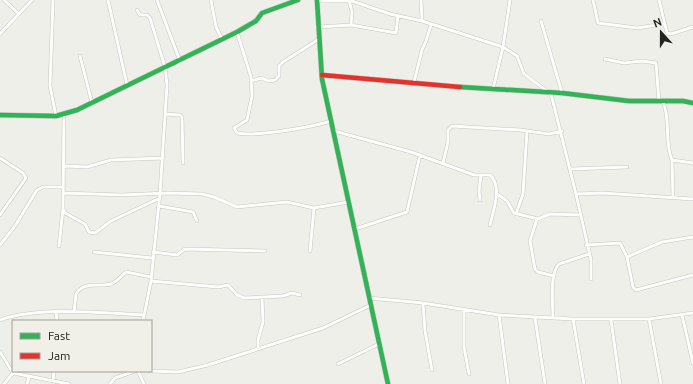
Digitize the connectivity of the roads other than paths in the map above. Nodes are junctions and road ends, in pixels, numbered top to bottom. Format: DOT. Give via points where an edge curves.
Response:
graph roads {
  1 [pos="4,0"];
  2 [pos="32,0"];
  3 [pos="53,0"];
  4 [pos="108,0"];
  5 [pos="157,0"];
  6 [pos="211,0"];
  7 [pos="298,0"];
  8 [pos="317,0"];
  9 [pos="349,0"];
  10 [pos="421,0"];
  11 [pos="510,0"];
  12 [pos="593,0"];
  13 [pos="659,0"];
  14 [pos="137,10"];
  15 [pos="19,14"];
  16 [pos="398,16"];
  17 [pos="422,21"];
  18 [pos="541,21"];
  19 [pos="431,24"];
  20 [pos="664,24"];
  21 [pos="351,25"];
  22 [pos="318,27"];
  23 [pos="693,27"];
  24 [pos="237,32"];
  25 [pos="0,34"];
  26 [pos="222,39"];
  27 [pos="319,39"];
  28 [pos="503,47"];
  29 [pos="80,56"];
  30 [pos="605,59"];
  31 [pos="180,61"];
  32 [pos="165,67"];
  33 [pos="322,74"];
  34 [pos="251,81"];
  35 [pos="414,82"];
  36 [pos="128,85"];
  37 [pos="492,89"];
  38 [pos="562,93"];
  39 [pos="551,94"];
  40 [pos="661,102"];
  41 [pos="92,103"];
  42 [pos="693,103"];
  43 [pos="64,114"];
  44 [pos="166,114"];
  45 [pos="0,115"];
  46 [pos="56,116"];
  47 [pos="331,121"];
  48 [pos="334,131"];
  49 [pos="527,131"];
  50 [pos="562,131"];
  51 [pos="420,155"];
  52 [pos="0,158"];
  53 [pos="163,158"];
  54 [pos="672,160"];
  55 [pos="183,163"];
  56 [pos="443,163"];
  57 [pos="693,163"];
  58 [pos="65,166"];
  59 [pos="627,167"];
  60 [pos="570,168"];
  61 [pos="481,175"];
  62 [pos="63,187"];
  63 [pos="63,193"];
  64 [pos="160,193"];
  65 [pos="496,193"];
  66 [pos="576,194"];
  67 [pos="160,198"];
  68 [pos="673,198"];
  69 [pos="693,199"];
  70 [pos="480,200"];
  71 [pos="349,202"];
  72 [pos="159,206"];
  73 [pos="314,208"];
  74 [pos="63,209"];
  75 [pos="516,214"];
  76 [pos="0,215"];
  77 [pos="580,215"];
  78 [pos="536,219"];
  79 [pos="196,222"];
  80 [pos="490,225"];
  81 [pos="355,229"];
  82 [pos="693,238"];
  83 [pos="0,245"];
  84 [pos="586,245"];
  85 [pos="59,246"];
  86 [pos="265,251"];
  87 [pos="310,251"];
  88 [pos="94,252"];
  89 [pos="153,252"];
  90 [pos="589,254"];
  91 [pos="627,257"];
  92 [pos="152,258"];
  93 [pos="693,275"];
  94 [pos="554,276"];
  95 [pos="151,277"];
  96 [pos="590,279"];
  97 [pos="151,281"];
  98 [pos="300,295"];
  99 [pos="262,297"];
  100 [pos="369,298"];
  101 [pos="423,303"];
  102 [pos="371,305"];
  103 [pos="464,310"];
  104 [pos="56,312"];
  105 [pos="74,312"];
  106 [pos="693,313"];
  107 [pos="144,315"];
  108 [pos="499,315"];
  109 [pos="682,315"];
  110 [pos="535,318"];
  111 [pos="553,318"];
  112 [pos="573,319"];
  113 [pos="649,319"];
  114 [pos="0,320"];
  115 [pos="56,320"];
  116 [pos="143,320"];
  117 [pos="611,320"];
  118 [pos="380,344"];
  119 [pos="258,349"];
  120 [pos="0,352"];
  121 [pos="692,352"];
  122 [pos="693,363"];
  123 [pos="338,364"];
  124 [pos="432,370"];
  125 [pos="12,371"];
  126 [pos="152,371"];
  127 [pos="54,372"];
  128 [pos="134,372"];
  129 [pos="138,372"];
  130 [pos="13,373"];
  131 [pos="469,374"];
  132 [pos="29,377"];
  133 [pos="53,381"];
  134 [pos="4,384"];
  135 [pos="27,384"];
  136 [pos="69,384"];
  137 [pos="110,384"];
  138 [pos="144,384"];
  139 [pos="388,384"];
  140 [pos="508,384"];
  141 [pos="545,384"];
  142 [pos="584,384"];
  143 [pos="620,384"];
  144 [pos="660,384"];
  1 -- 15 [label="street"];
  2 -- 15 [label="street"];
  3 -- 46 [label="street" via="50,86"];
  4 -- 36 [label="street"];
  5 -- 31 [label="street"];
  6 -- 26 [label="street" via="216,27"];
  7 -- 24 [label="street" via="262,13 256,21"];
  8 -- 9 [label="street"];
  8 -- 22 [label="street"];
  9 -- 16 [label="street"];
  9 -- 21 [label="street" via="352,12"];
  10 -- 17 [label="street"];
  11 -- 28 [label="street"];
  12 -- 20 [label="street" via="598,23 637,28"];
  13 -- 20 [label="street"];
  14 -- 32 [label="street" via="140,15 149,16"];
  15 -- 25 [label="street"];
  16 -- 17 [label="street"];
  16 -- 21 [label="street" via="396,33"];
  17 -- 19 [label="street"];
  18 -- 38 [label="street"];
  19 -- 28 [label="street"];
  19 -- 35 [label="street"];
  20 -- 23 [label="street" via="668,34"];
  21 -- 22 [label="street"];
  22 -- 27 [label="street"];
  24 -- 26 [label="street"];
  24 -- 34 [label="street"];
  26 -- 31 [label="street"];
  27 -- 33 [label="street"];
  27 -- 34 [label="street" via="283,62 279,66 279,76 276,80 268,81 261,78"];
  28 -- 37 [label="street"];
  28 -- 39 [label="street" via="517,56 524,74"];
  29 -- 41 [label="street"];
  30 -- 40 [label="street" via="624,63 656,63"];
  31 -- 32 [label="street"];
  32 -- 36 [label="street"];
  32 -- 44 [label="street"];
  33 -- 35 [label="street"];
  33 -- 47 [label="street"];
  34 -- 47 [label="street" via="249,116 244,122 236,125 234,128 237,133 302,128"];
  35 -- 37 [label="street"];
  36 -- 41 [label="street"];
  37 -- 39 [label="street"];
  38 -- 39 [label="street"];
  38 -- 40 [label="street"];
  39 -- 50 [label="street"];
  40 -- 42 [label="street"];
  40 -- 54 [label="street" via="667,112 669,153"];
  41 -- 43 [label="street"];
  43 -- 46 [label="street"];
  43 -- 58 [label="street"];
  44 -- 53 [label="street"];
  44 -- 55 [label="street" via="182,117"];
  45 -- 46 [label="street"];
  47 -- 48 [label="street"];
  48 -- 51 [label="street"];
  48 -- 71 [label="street"];
  49 -- 50 [label="street" via="549,134"];
  49 -- 56 [label="street" via="452,126 448,130"];
  49 -- 75 [label="street" via="523,194"];
  50 -- 60 [label="street"];
  51 -- 56 [label="street"];
  51 -- 81 [label="street" via="407,212"];
  52 -- 76 [label="street" via="23,173 26,178"];
  53 -- 58 [label="street" via="110,160 87,167"];
  53 -- 64 [label="street"];
  54 -- 57 [label="street"];
  54 -- 68 [label="street"];
  56 -- 61 [label="street" via="468,173"];
  58 -- 62 [label="street"];
  59 -- 60 [label="street"];
  60 -- 66 [label="street"];
  61 -- 65 [label="street" via="490,175 493,178"];
  61 -- 70 [label="street"];
  62 -- 63 [label="street"];
  62 -- 83 [label="street" via="44,187 37,190"];
  63 -- 64 [label="street"];
  63 -- 74 [label="street"];
  64 -- 67 [label="street"];
  64 -- 73 [label="street" via="202,194 237,207 286,202"];
  65 -- 75 [label="street" via="507,201"];
  65 -- 80 [label="street"];
  66 -- 68 [label="street" via="636,194"];
  66 -- 77 [label="street"];
  67 -- 72 [label="street"];
  67 -- 74 [label="street" via="111,221 95,234 89,232 85,224 65,213"];
  68 -- 69 [label="street"];
  71 -- 73 [label="street"];
  71 -- 81 [label="street"];
  72 -- 79 [label="street" via="193,212"];
  72 -- 89 [label="street"];
  73 -- 87 [label="street"];
  74 -- 85 [label="street"];
  75 -- 78 [label="street"];
  77 -- 78 [label="street" via="550,214"];
  77 -- 84 [label="street"];
  78 -- 94 [label="street" via="530,241 535,269"];
  81 -- 100 [label="street"];
  82 -- 91 [label="street" via="662,242"];
  84 -- 90 [label="street"];
  84 -- 91 [label="street" via="620,243"];
  86 -- 89 [label="street" via="185,249 177,255"];
  88 -- 92 [label="street"];
  89 -- 92 [label="street"];
  90 -- 94 [label="street" via="559,264"];
  90 -- 96 [label="street"];
  91 -- 93 [label="street" via="633,287 636,290"];
  92 -- 95 [label="street"];
  94 -- 111 [label="street"];
  95 -- 97 [label="street"];
  95 -- 105 [label="street" via="126,272 110,284 94,284 82,288 76,294"];
  97 -- 99 [label="street" via="218,287 228,285 240,297"];
  97 -- 107 [label="street"];
  98 -- 99 [label="street" via="292,293"];
  99 -- 119 [label="street" via="263,322"];
  100 -- 101 [label="street"];
  100 -- 102 [label="street"];
  101 -- 103 [label="street"];
  101 -- 124 [label="street"];
  102 -- 118 [label="street"];
  102 -- 119 [label="street" via="322,328"];
  103 -- 108 [label="street"];
  103 -- 131 [label="street" via="464,347"];
  104 -- 105 [label="street"];
  104 -- 114 [label="street"];
  104 -- 115 [label="street"];
  105 -- 107 [label="street"];
  106 -- 109 [label="street"];
  107 -- 116 [label="street"];
  108 -- 110 [label="street"];
  108 -- 140 [label="street"];
  109 -- 113 [label="street"];
  109 -- 121 [label="street"];
  110 -- 111 [label="street"];
  110 -- 141 [label="street"];
  111 -- 112 [label="street"];
  112 -- 117 [label="street"];
  112 -- 142 [label="street"];
  113 -- 117 [label="street"];
  113 -- 144 [label="street"];
  117 -- 143 [label="street"];
  118 -- 123 [label="street"];
  118 -- 139 [label="street"];
  119 -- 126 [label="street" via="187,371"];
  120 -- 125 [label="street"];
  121 -- 122 [label="street"];
  127 -- 133 [label="street"];
  128 -- 137 [label="street" via="115,378"];
  129 -- 138 [label="street"];
  130 -- 132 [label="street"];
  130 -- 134 [label="street"];
  132 -- 133 [label="street"];
  132 -- 135 [label="street"];
  133 -- 136 [label="street"];
}
